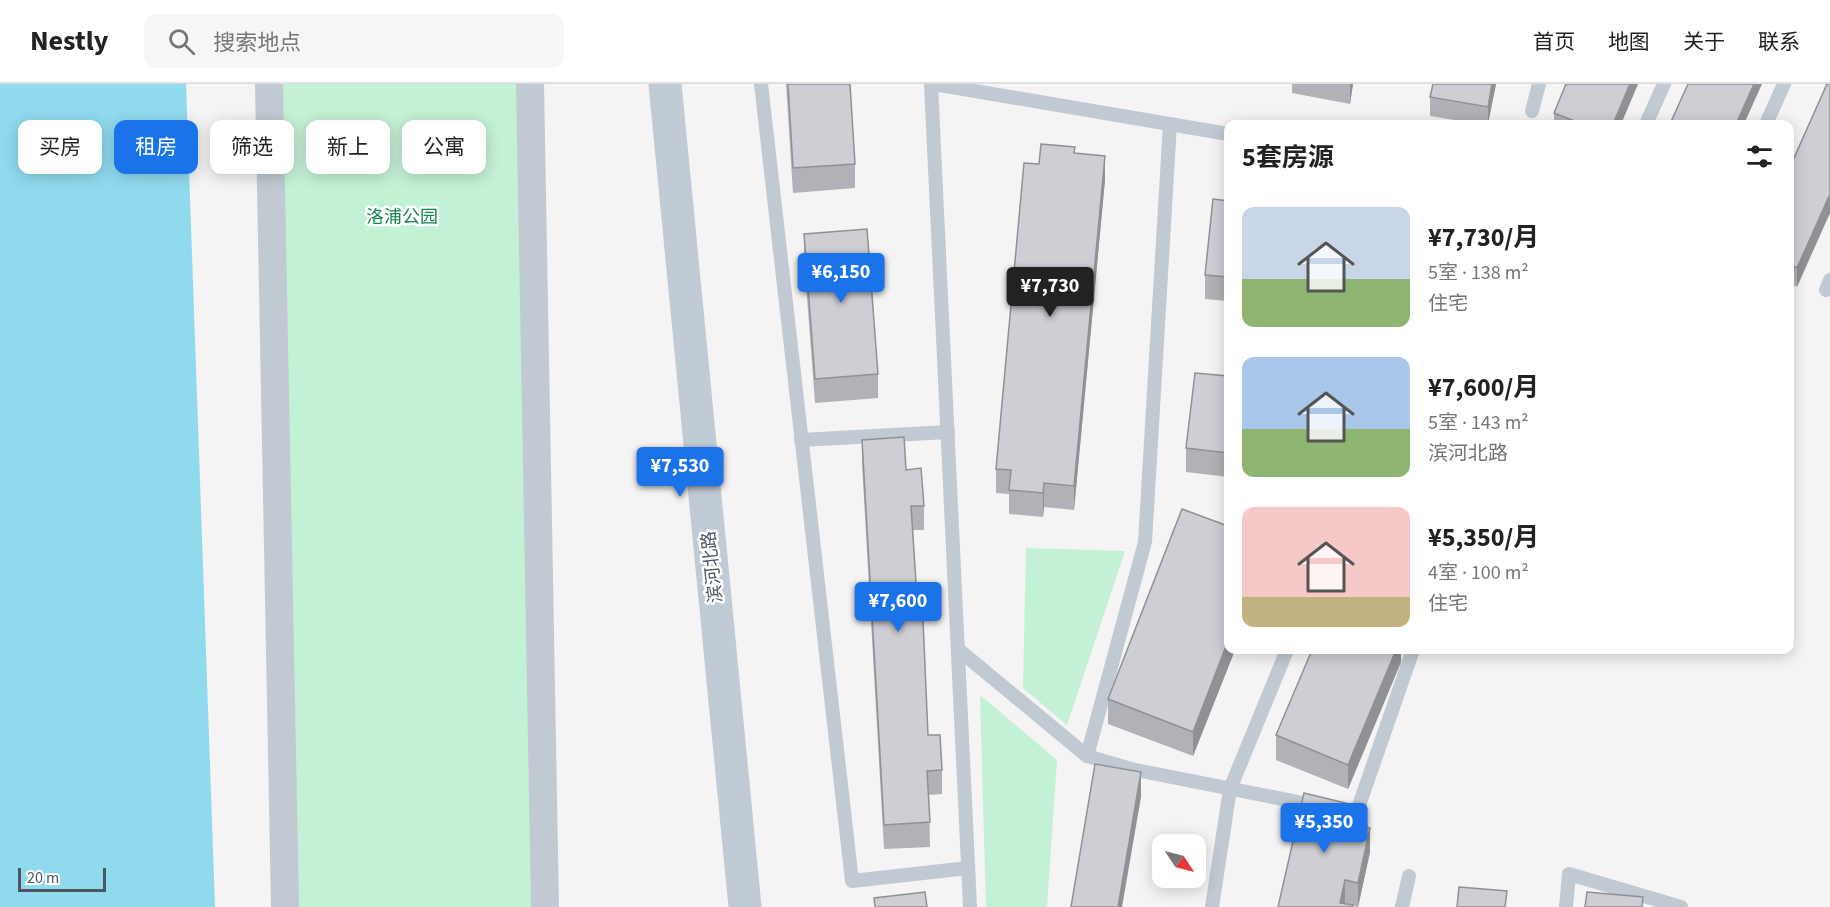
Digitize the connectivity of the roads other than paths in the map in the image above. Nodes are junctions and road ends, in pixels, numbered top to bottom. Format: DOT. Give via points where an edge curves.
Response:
graph roads {
  1 [pos="269,84"];
  2 [pos="530,84"];
  3 [pos="665,84"];
  4 [pos="761,84"];
  5 [pos="933,84"];
  6 [pos="1539,84"];
  7 [pos="1664,84"];
  8 [pos="1784,84"];
  9 [pos="1532,111"];
  10 [pos="1648,120"];
  11 [pos="1768,120"];
  12 [pos="1170,124"];
  13 [pos="1224,133"];
  14 [pos="948,432"];
  15 [pos="801,440"];
  16 [pos="959,650"];
  17 [pos="1285,654"];
  18 [pos="1412,654"];
  19 [pos="1086,756"];
  20 [pos="1230,789"];
  21 [pos="968,868"];
  22 [pos="1409,876"];
  23 [pos="285,907"];
  24 [pos="544,907"];
  25 [pos="745,907"];
  26 [pos="970,907"];
  27 [pos="1212,907"];
  28 [pos="1402,907"];
  29 [pos="1566,907"];
  30 [pos="1681,907"];
  1 -- 23 [label="street"];
  2 -- 24 [label="street"];
  3 -- 25 [label="main road, 滨河北路"];
  4 -- 15 [label="lane"];
  5 -- 12 [label="lane"];
  5 -- 14 [label="lane"];
  6 -- 9 [label="lane"];
  7 -- 10 [label="lane"];
  8 -- 11 [label="lane"];
  12 -- 13 [label="lane"];
  12 -- 19 [label="lane" via="1145,542"];
  14 -- 15 [label="lane"];
  14 -- 16 [label="lane"];
  15 -- 21 [label="lane" via="852,881"];
  16 -- 19 [label="lane"];
  16 -- 21 [label="lane"];
  17 -- 20 [label="lane"];
  18 -- 20 [label="lane" via="1356,814"];
  19 -- 20 [label="lane"];
  20 -- 27 [label="lane"];
  21 -- 26 [label="lane"];
  22 -- 28 [label="lane"];
  29 -- 30 [label="lane" via="1569,874"];
}
